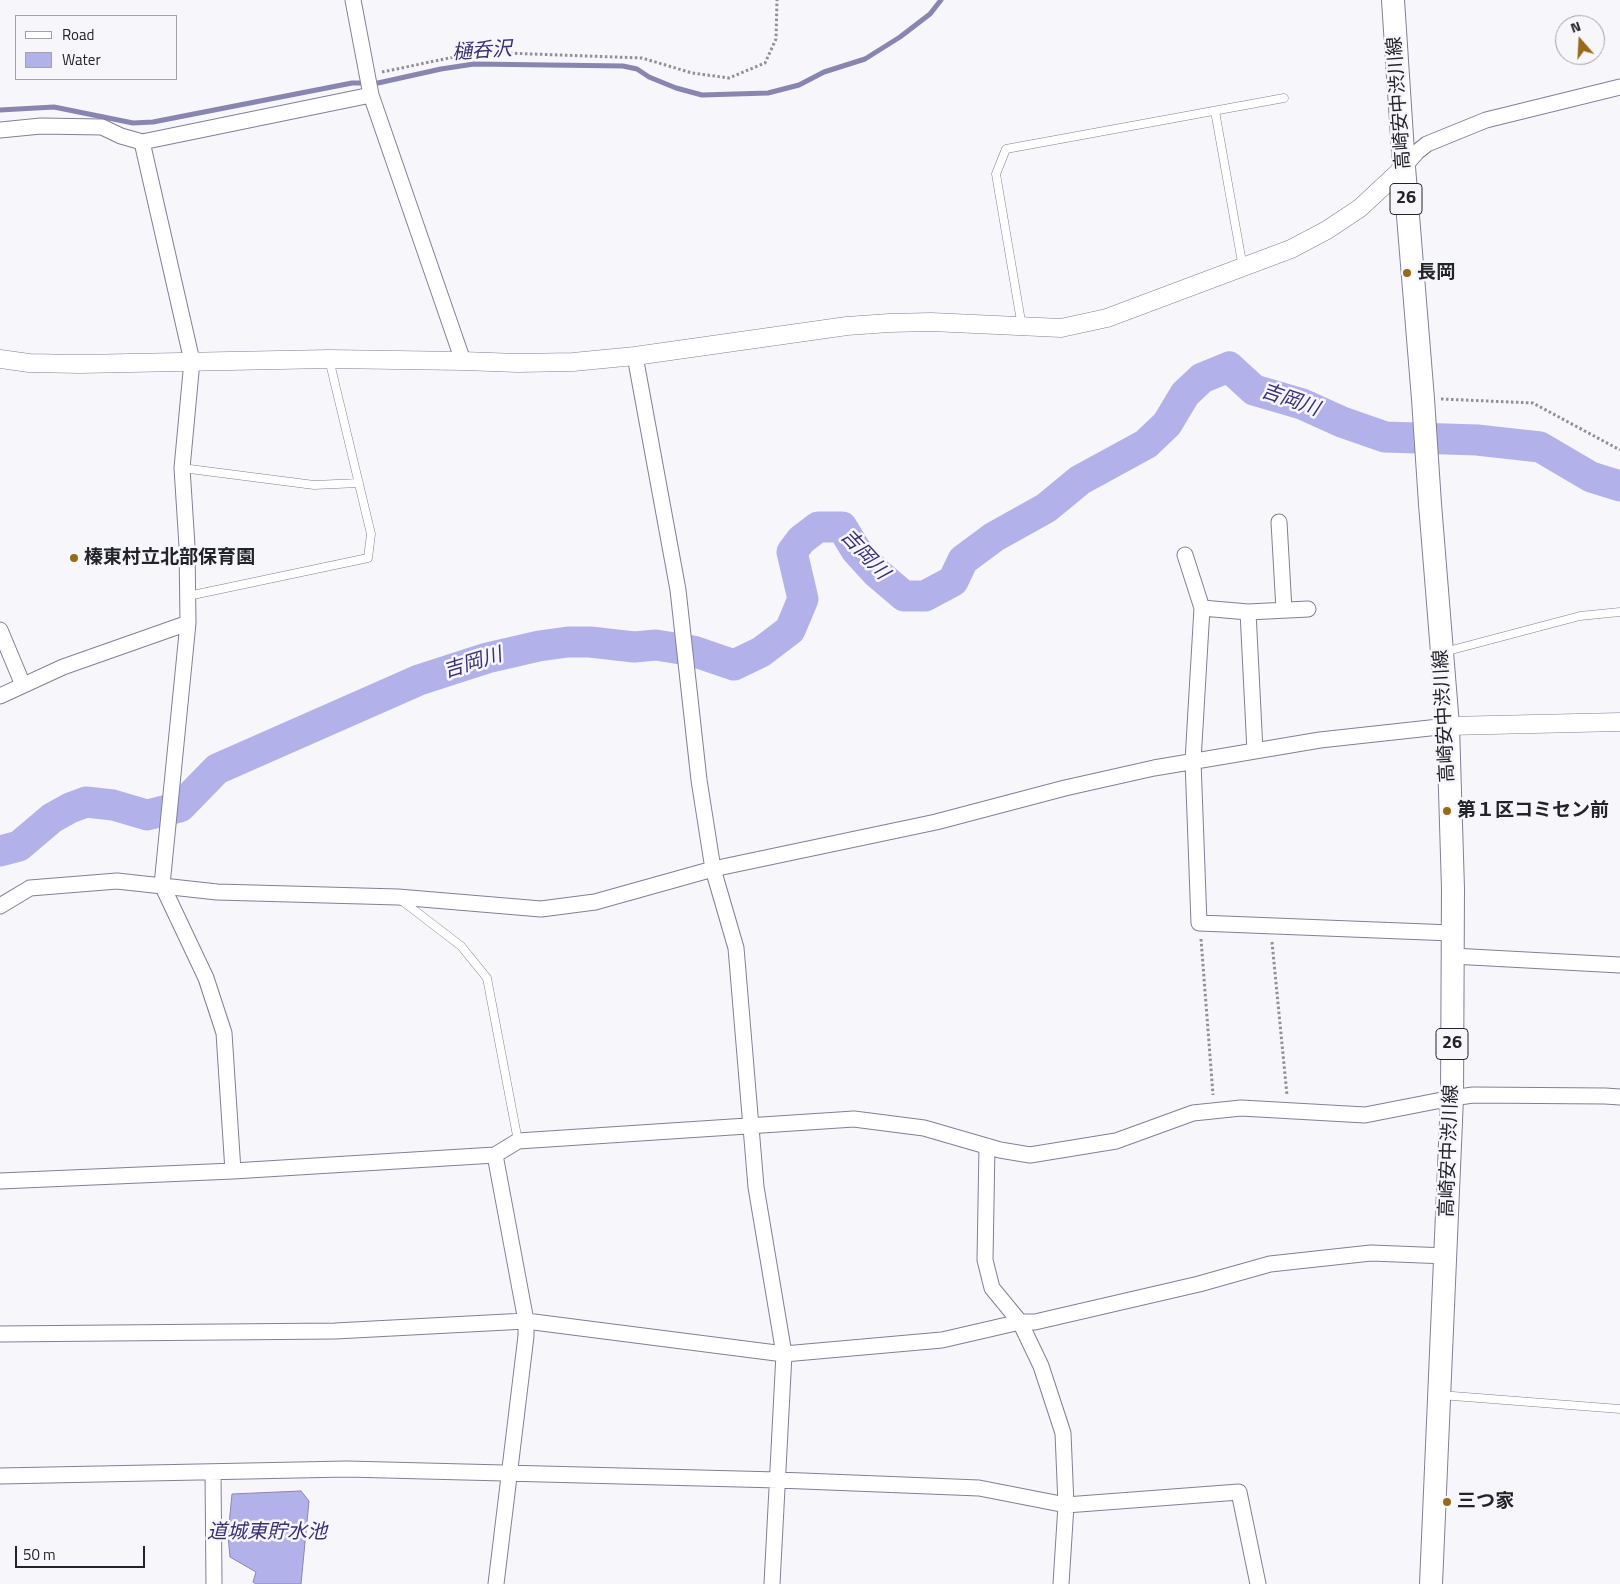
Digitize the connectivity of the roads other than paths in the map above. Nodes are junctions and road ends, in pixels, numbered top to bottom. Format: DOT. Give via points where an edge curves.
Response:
graph roads {
  1 [pos="353,0"];
  2 [pos="1393,0"];
  3 [pos="1620,87"];
  4 [pos="371,95"];
  5 [pos="1284,98"];
  6 [pos="1215,111"];
  7 [pos="0,130"];
  8 [pos="142,142"];
  9 [pos="1404,167"];
  10 [pos="1243,268"];
  11 [pos="1022,327"];
  12 [pos="635,356"];
  13 [pos="0,359"];
  14 [pos="329,359"];
  15 [pos="192,361"];
  16 [pos="463,361"];
  17 [pos="182,468"];
  18 [pos="359,483"];
  19 [pos="1279,522"];
  20 [pos="1186,555"];
  21 [pos="188,596"];
  22 [pos="1202,608"];
  23 [pos="1308,609"];
  24 [pos="1284,610"];
  25 [pos="1248,612"];
  26 [pos="1620,612"];
  27 [pos="188,623"];
  28 [pos="0,630"];
  29 [pos="1442,653"];
  30 [pos="23,686"];
  31 [pos="0,696"];
  32 [pos="1620,722"];
  33 [pos="1448,726"];
  34 [pos="1254,751"];
  35 [pos="1193,761"];
  36 [pos="713,869"];
  37 [pos="162,885"];
  38 [pos="398,897"];
  39 [pos="0,906"];
  40 [pos="1452,933"];
  41 [pos="1452,956"];
  42 [pos="1620,965"];
  43 [pos="1620,1097"];
  44 [pos="1452,1098"];
  45 [pos="751,1126"];
  46 [pos="518,1141"];
  47 [pos="987,1146"];
  48 [pos="495,1155"];
  49 [pos="233,1170"];
  50 [pos="0,1181"];
  51 [pos="1446,1256"];
  52 [pos="526,1320"];
  53 [pos="1020,1322"];
  54 [pos="0,1334"];
  55 [pos="784,1354"];
  56 [pos="1440,1395"];
  57 [pos="1620,1408"];
  58 [pos="214,1472"];
  59 [pos="510,1473"];
  60 [pos="0,1476"];
  61 [pos="778,1480"];
  62 [pos="1066,1505"];
  63 [pos="214,1584"];
  64 [pos="496,1584"];
  65 [pos="772,1584"];
  66 [pos="1061,1584"];
  67 [pos="1258,1584"];
  68 [pos="1431,1584"];
  1 -- 4 [label="street"];
  2 -- 9 [label="main road, 高崎安中渋川線 / 26"];
  3 -- 9 [label="street" via="1486,120 1427,144"];
  4 -- 8 [label="street"];
  4 -- 16 [label="street"];
  5 -- 6 [label="lane"];
  6 -- 10 [label="lane"];
  6 -- 11 [label="lane" via="1006,149 996,174"];
  7 -- 8 [label="street" via="41,126 102,127"];
  8 -- 15 [label="street"];
  9 -- 10 [label="street" via="1360,208 1327,230"];
  9 -- 29 [label="main road, 高崎安中渋川線 / 26"];
  10 -- 11 [label="street" via="1107,318 1061,328"];
  11 -- 12 [label="street" via="931,322 864,325"];
  12 -- 16 [label="street" via="573,362"];
  12 -- 36 [label="street" via="678,590 699,780"];
  13 -- 15 [label="street" via="80,364"];
  14 -- 15 [label="street"];
  14 -- 16 [label="street"];
  14 -- 18 [label="lane"];
  15 -- 17 [label="street"];
  17 -- 18 [label="lane" via="314,485"];
  17 -- 21 [label="street"];
  18 -- 21 [label="lane" via="371,534 368,558"];
  19 -- 24 [label="street"];
  20 -- 22 [label="street"];
  21 -- 27 [label="street"];
  22 -- 25 [label="street"];
  22 -- 35 [label="street"];
  23 -- 24 [label="street"];
  24 -- 25 [label="street"];
  25 -- 34 [label="street"];
  26 -- 29 [label="lane" via="1580,616"];
  27 -- 30 [label="street" via="63,667"];
  27 -- 37 [label="street"];
  28 -- 30 [label="street"];
  29 -- 33 [label="main road, 高崎安中渋川線 / 26"];
  30 -- 31 [label="street"];
  32 -- 33 [label="street"];
  33 -- 34 [label="street"];
  33 -- 40 [label="main road, 高崎安中渋川線 / 26"];
  34 -- 35 [label="street"];
  35 -- 36 [label="street" via="1065,788 936,822"];
  35 -- 40 [label="street" via="1200,924"];
  36 -- 38 [label="street" via="596,902 541,909"];
  36 -- 45 [label="street" via="736,948"];
  37 -- 38 [label="street" via="217,892"];
  37 -- 39 [label="street" via="117,881 30,888"];
  37 -- 49 [label="street" via="206,978 224,1032"];
  38 -- 46 [label="lane" via="460,946 487,978"];
  40 -- 41 [label="main road, 高崎安中渋川線 / 26"];
  41 -- 42 [label="street"];
  41 -- 44 [label="main road, 高崎安中渋川線 / 26"];
  43 -- 44 [label="street" via="1473,1095"];
  44 -- 47 [label="street" via="1365,1115 1241,1108 1193,1113 1116,1141 1030,1155"];
  44 -- 51 [label="main road, 高崎安中渋川線 / 26"];
  45 -- 46 [label="street"];
  45 -- 47 [label="street" via="854,1119 924,1128"];
  45 -- 55 [label="street" via="756,1187"];
  46 -- 48 [label="street"];
  47 -- 53 [label="street" via="985,1260 992,1288"];
  48 -- 49 [label="street"];
  48 -- 52 [label="street"];
  49 -- 50 [label="street"];
  51 -- 53 [label="street" via="1371,1253 1270,1264 1035,1322"];
  51 -- 56 [label="main road, 高崎安中渋川線 / 26"];
  52 -- 54 [label="street" via="335,1330"];
  52 -- 55 [label="street"];
  52 -- 59 [label="street"];
  53 -- 55 [label="street" via="942,1340"];
  53 -- 62 [label="street" via="1041,1366 1063,1433"];
  55 -- 61 [label="street"];
  56 -- 57 [label="lane"];
  56 -- 68 [label="main road, 高崎安中渋川線 / 26"];
  58 -- 59 [label="street" via="347,1469"];
  58 -- 60 [label="street"];
  58 -- 63 [label="street"];
  59 -- 61 [label="street"];
  59 -- 64 [label="street"];
  61 -- 62 [label="street" via="979,1488"];
  61 -- 65 [label="street"];
  62 -- 66 [label="street"];
  62 -- 67 [label="street" via="1239,1492"];
}
